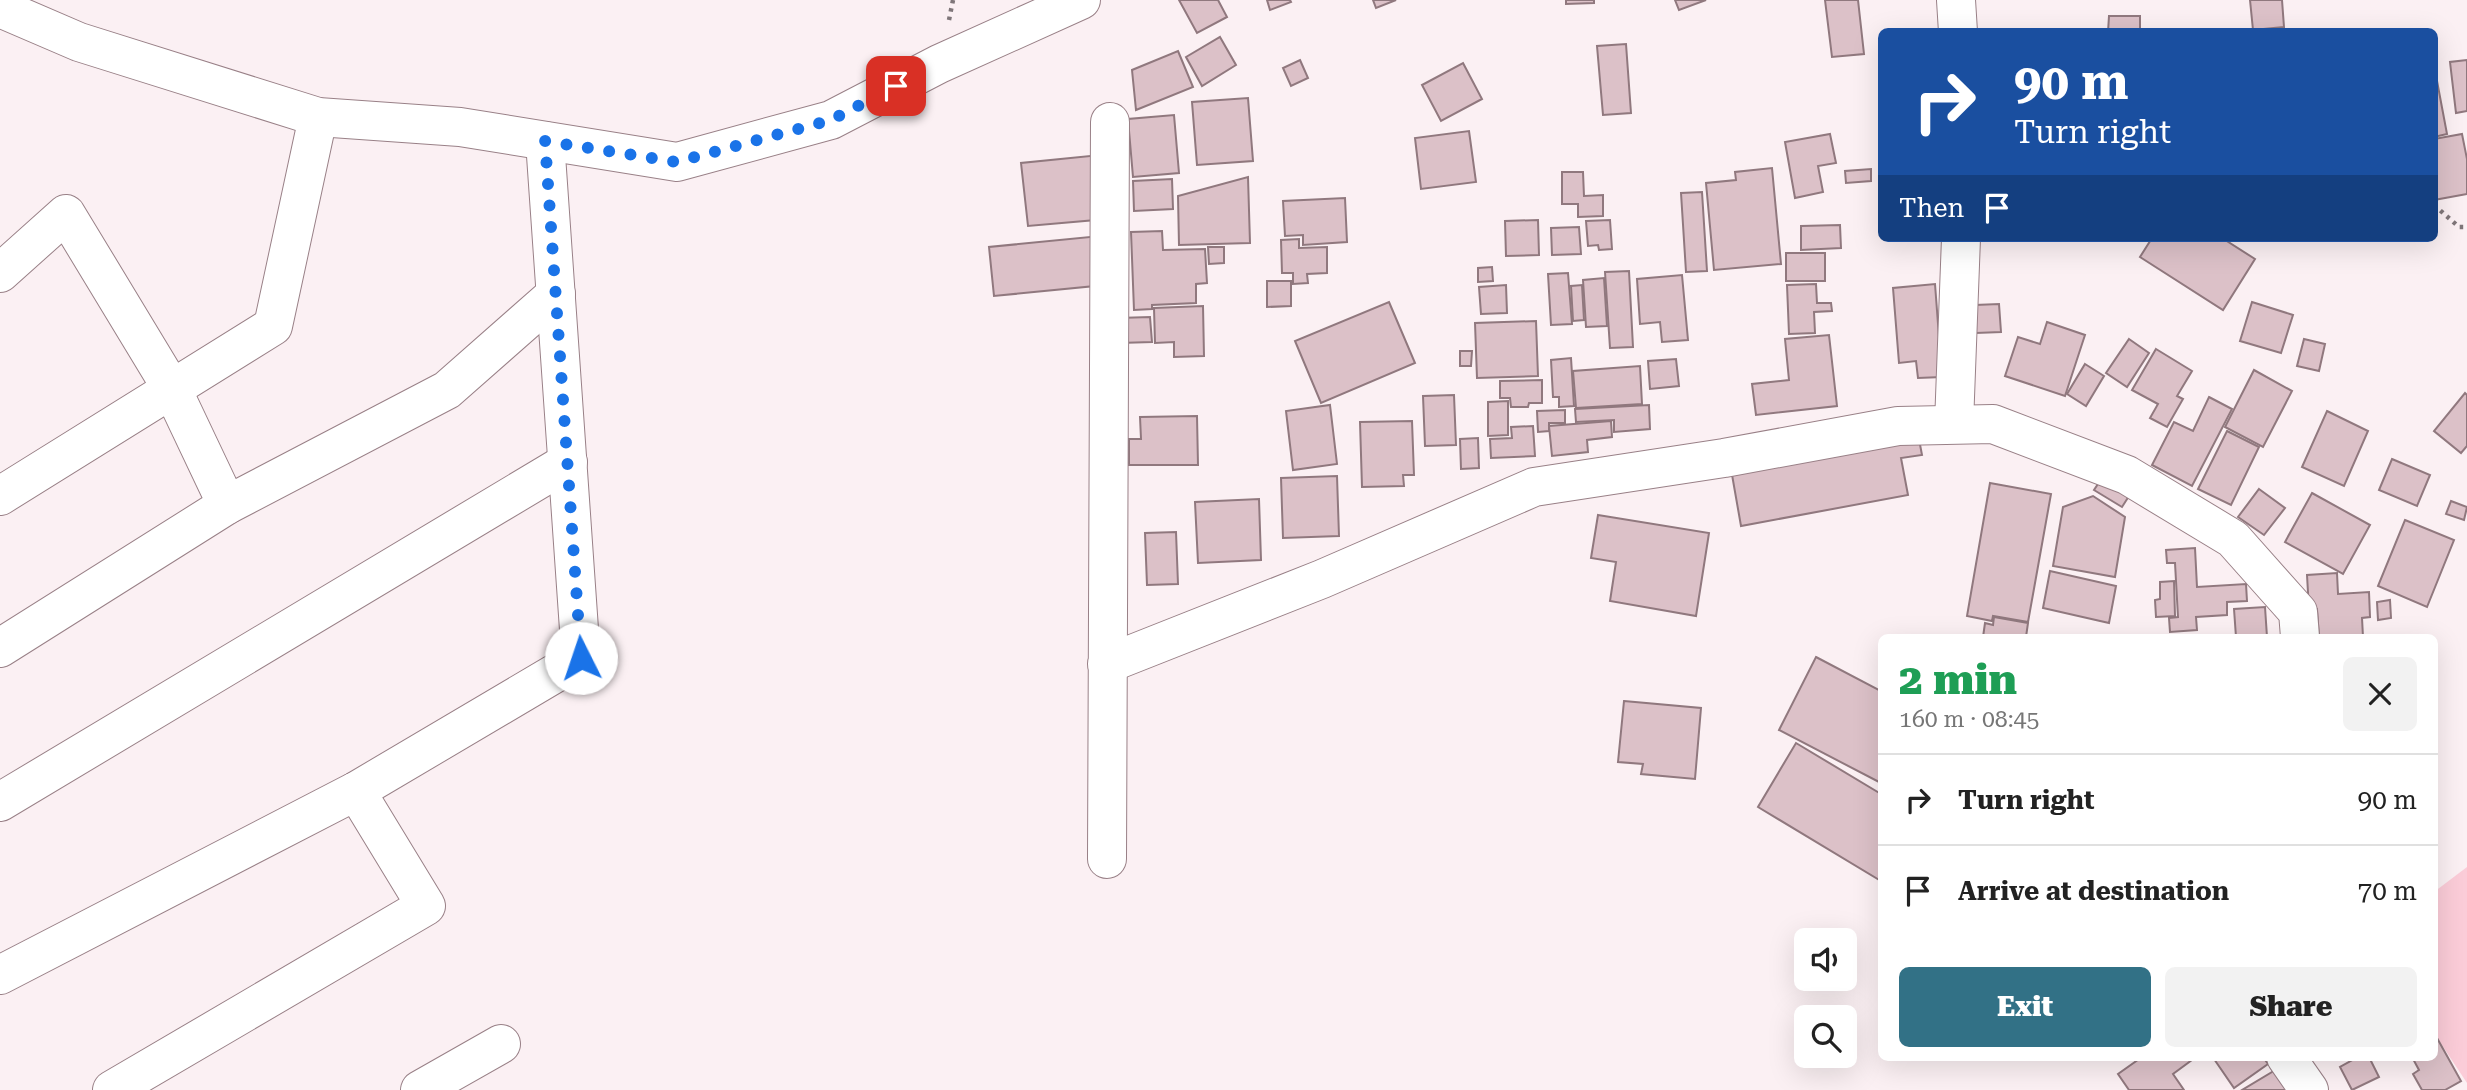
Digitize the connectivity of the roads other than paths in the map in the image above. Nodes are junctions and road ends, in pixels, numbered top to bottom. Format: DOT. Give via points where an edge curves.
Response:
graph roads {
  1 [pos="1081,0"];
  2 [pos="1956,0"];
  3 [pos="0,8"];
  4 [pos="1958,28"];
  5 [pos="318,117"];
  6 [pos="1110,122"];
  7 [pos="545,141"];
  8 [pos="1961,242"];
  9 [pos="0,273"];
  10 [pos="556,294"];
  11 [pos="172,389"];
  12 [pos="1954,424"];
  13 [pos="568,462"];
  14 [pos="0,496"];
  15 [pos="227,505"];
  16 [pos="2300,634"];
  17 [pos="0,648"];
  18 [pos="1107,664"];
  19 [pos="356,791"];
  20 [pos="0,802"];
  21 [pos="1107,859"];
  22 [pos="0,975"];
  23 [pos="501,1044"];
  24 [pos="2289,1061"];
  25 [pos="112,1090"];
  26 [pos="421,1090"];
  27 [pos="2309,1090"];
  1 -- 7 [label="street" via="939,64 831,120 677,162"];
  2 -- 4 [label="street"];
  3 -- 5 [label="street" via="79,41"];
  5 -- 7 [label="street" via="460,127"];
  5 -- 11 [label="street" via="273,326"];
  6 -- 18 [label="street"];
  7 -- 10 [label="street"];
  8 -- 12 [label="street"];
  9 -- 11 [label="street" via="66,214"];
  10 -- 13 [label="street"];
  10 -- 15 [label="street" via="447,390"];
  11 -- 14 [label="street"];
  11 -- 15 [label="street"];
  12 -- 16 [label="street" via="1993,424 2127,475 2233,539 2298,612"];
  12 -- 18 [label="street" via="1898,426 1534,487 1322,579"];
  13 -- 19 [label="street" via="581,658"];
  13 -- 20 [label="street"];
  15 -- 17 [label="street"];
  18 -- 21 [label="street"];
  19 -- 22 [label="street"];
  19 -- 25 [label="street" via="426,906"];
  23 -- 26 [label="street"];
  24 -- 27 [label="street"];
}
